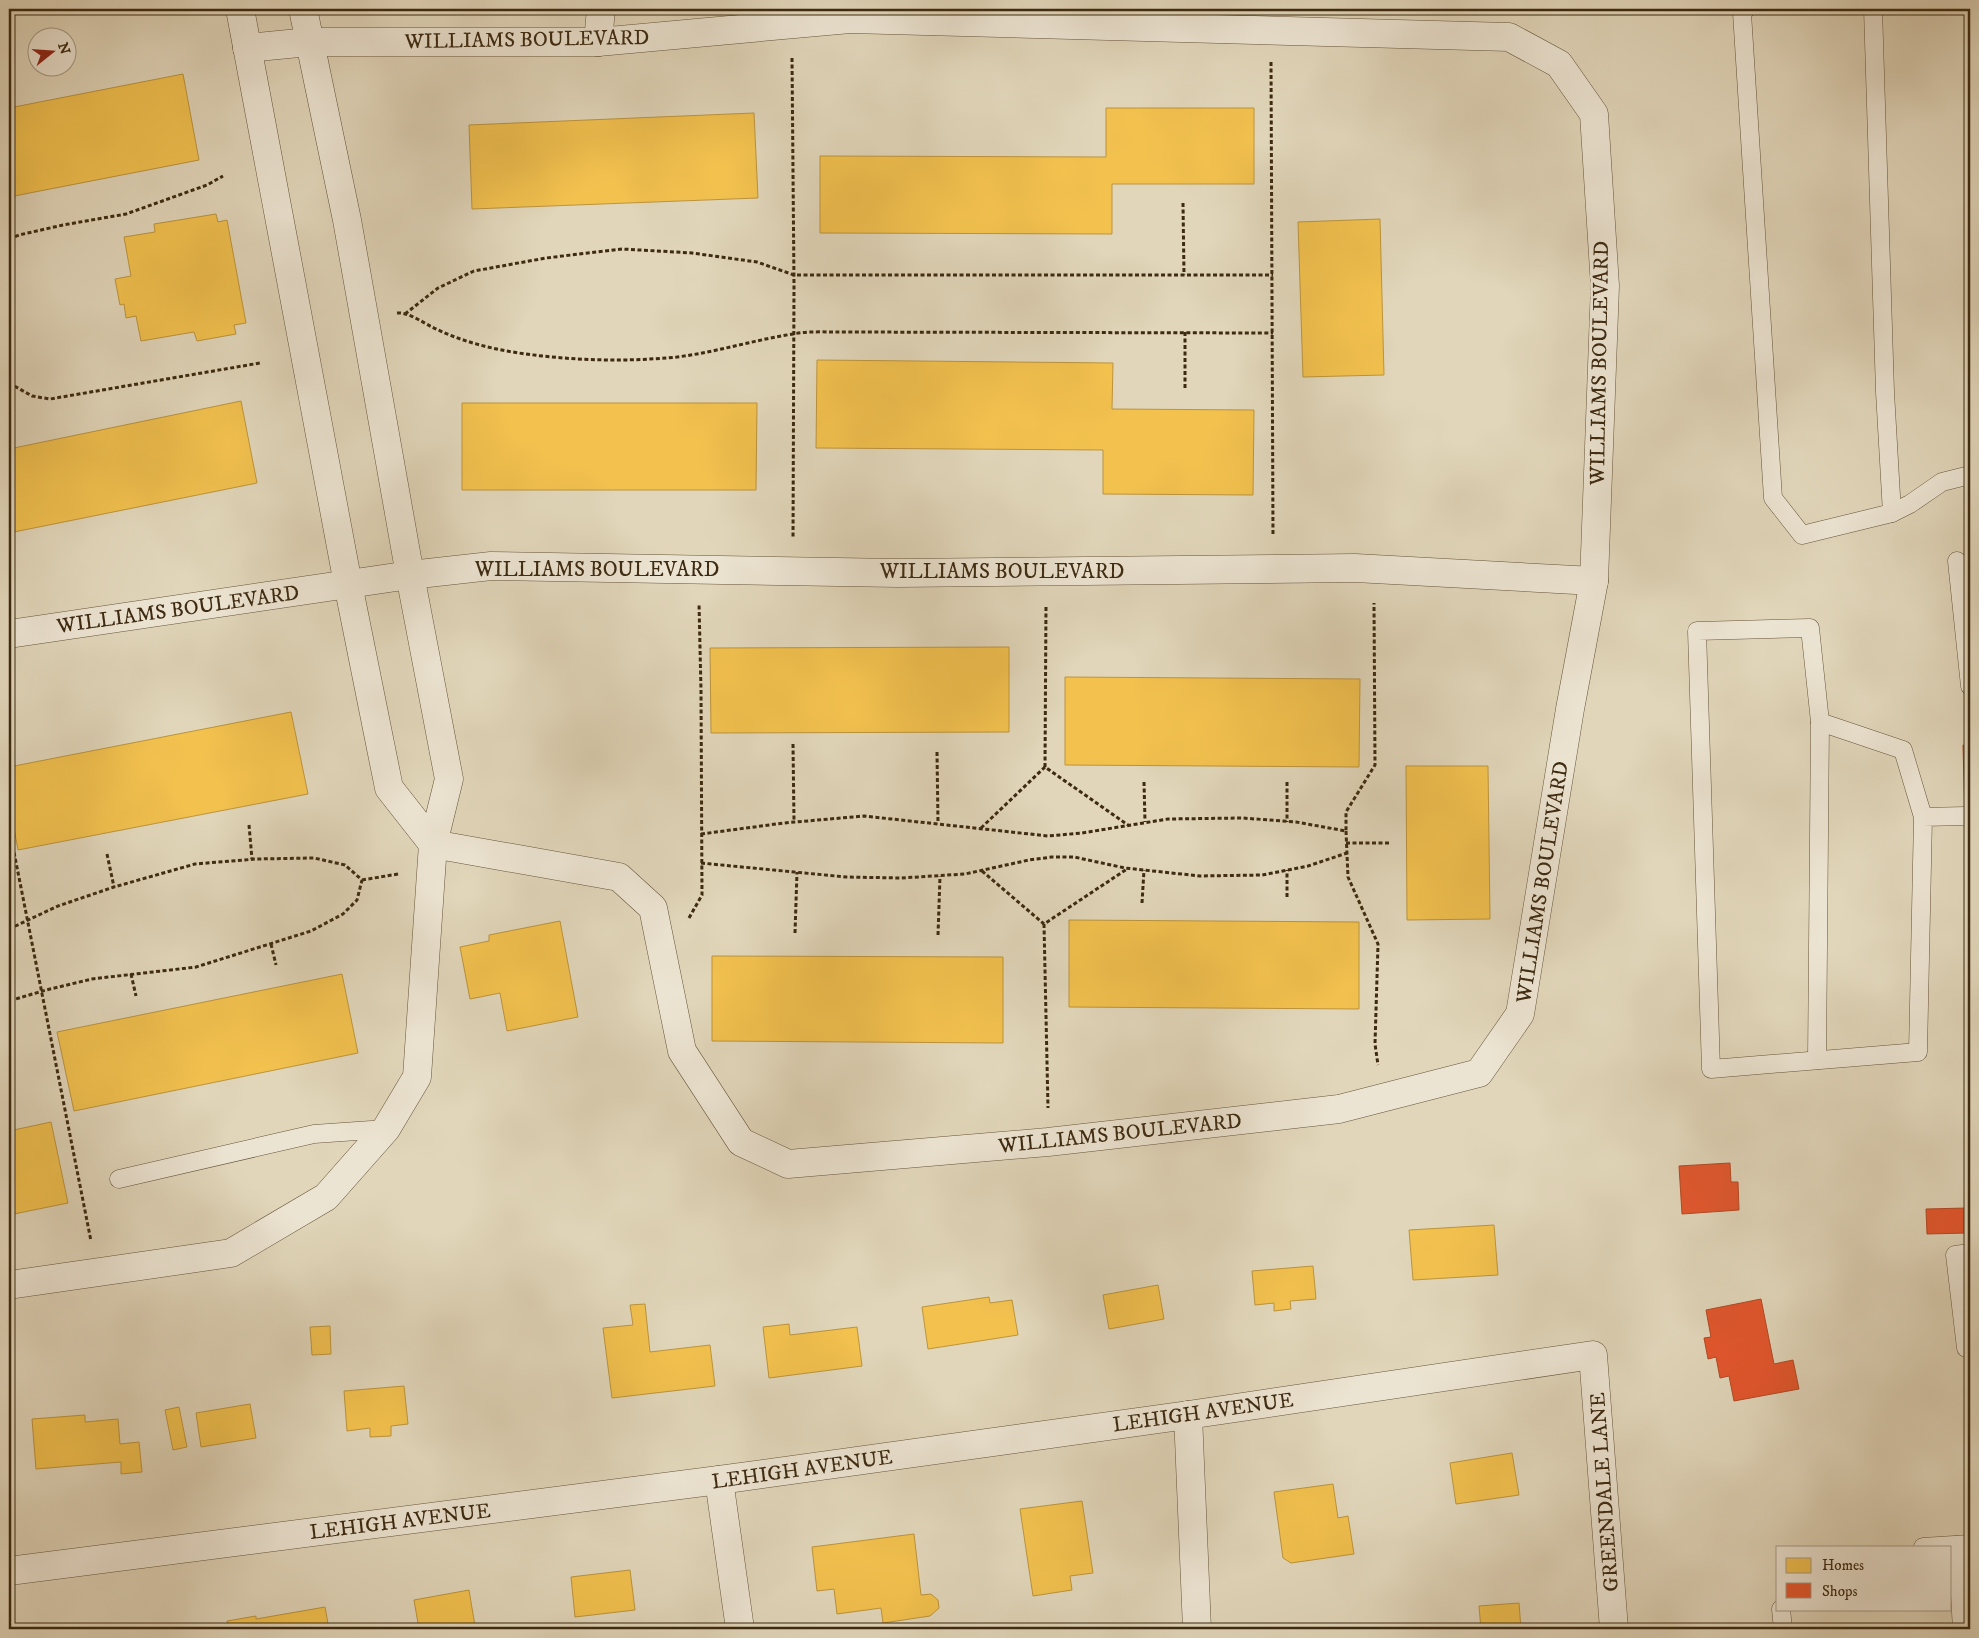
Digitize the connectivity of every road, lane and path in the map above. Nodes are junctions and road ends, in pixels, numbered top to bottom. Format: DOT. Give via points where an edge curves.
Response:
graph roads {
  1 [pos="240,9"];
  2 [pos="303,9"];
  3 [pos="601,9"];
  4 [pos="1746,9"];
  5 [pos="1873,9"];
  6 [pos="792,25"];
  7 [pos="1270,30"];
  8 [pos="309,42"];
  9 [pos="598,42"];
  10 [pos="247,48"];
  11 [pos="223,176"];
  12 [pos="1183,203"];
  13 [pos="9,239"];
  14 [pos="794,275"];
  15 [pos="1184,275"];
  16 [pos="1273,275"];
  17 [pos="405,314"];
  18 [pos="364,318"];
  19 [pos="1185,332"];
  20 [pos="1273,333"];
  21 [pos="793,334"];
  22 [pos="260,363"];
  23 [pos="9,383"];
  24 [pos="1185,389"];
  25 [pos="1970,474"];
  26 [pos="1892,513"];
  27 [pos="1957,561"];
  28 [pos="698,569"];
  29 [pos="1274,569"];
  30 [pos="1374,569"];
  31 [pos="792,571"];
  32 [pos="1046,571"];
  33 [pos="410,575"];
  34 [pos="1594,581"];
  35 [pos="348,584"];
  36 [pos="9,634"];
  37 [pos="1970,686"];
  38 [pos="1820,722"];
  39 [pos="793,744"];
  40 [pos="937,752"];
  41 [pos="1046,767"];
  42 [pos="1144,782"];
  43 [pos="1287,782"];
  44 [pos="1965,816"];
  45 [pos="1923,817"];
  46 [pos="794,822"];
  47 [pos="1145,822"];
  48 [pos="1287,822"];
  49 [pos="938,823"];
  50 [pos="249,825"];
  51 [pos="1128,825"];
  52 [pos="9,827"];
  53 [pos="980,828"];
  54 [pos="1346,830"];
  55 [pos="701,834"];
  56 [pos="1346,843"];
  57 [pos="1391,843"];
  58 [pos="433,844"];
  59 [pos="1347,853"];
  60 [pos="107,854"];
  61 [pos="252,859"];
  62 [pos="701,863"];
  63 [pos="1128,869"];
  64 [pos="981,870"];
  65 [pos="1144,870"];
  66 [pos="1287,870"];
  67 [pos="797,872"];
  68 [pos="940,876"];
  69 [pos="114,887"];
  70 [pos="1287,897"];
  71 [pos="1142,902"];
  72 [pos="28,920"];
  73 [pos="688,922"];
  74 [pos="1044,924"];
  75 [pos="9,928"];
  76 [pos="795,933"];
  77 [pos="938,935"];
  78 [pos="271,944"];
  79 [pos="276,965"];
  80 [pos="130,974"];
  81 [pos="42,991"];
  82 [pos="136,996"];
  83 [pos="9,1001"];
  84 [pos="1817,1060"];
  85 [pos="1382,1098"];
  86 [pos="386,1129"];
  87 [pos="1048,1142"];
  88 [pos="119,1179"];
  89 [pos="1970,1253"];
  90 [pos="97,1272"];
  91 [pos="9,1285"];
  92 [pos="1966,1348"];
  93 [pos="1593,1354"];
  94 [pos="1188,1415"];
  95 [pos="719,1480"];
  96 [pos="1964,1545"];
  97 [pos="1944,1546"];
  98 [pos="9,1571"];
  99 [pos="1781,1610"];
  100 [pos="740,1629"];
  101 [pos="1197,1629"];
  102 [pos="1614,1629"];
  103 [pos="1782,1629"];
  104 [pos="1962,1629"];
  1 -- 10 [label="street"];
  2 -- 8 [label="street"];
  3 -- 9 [label="street"];
  4 -- 26 [label="lane" via="1742,13 1773,498 1802,535"];
  5 -- 26 [label="lane" via="1884,392"];
  6 -- 7 [label="street, WILLIAMS BOULEVARD" via="850,19"];
  6 -- 9 [label="street, WILLIAMS BOULEVARD"];
  6 -- 14 [label="path"];
  7 -- 16 [label="path"];
  7 -- 34 [label="street, WILLIAMS BOULEVARD" via="1508,36 1560,64 1594,114 1605,286"];
  8 -- 9 [label="street, WILLIAMS BOULEVARD"];
  8 -- 10 [label="street, WILLIAMS BOULEVARD"];
  8 -- 18 [label="street"];
  10 -- 35 [label="street"];
  11 -- 13 [label="path" via="207,185 126,214"];
  12 -- 15 [label="path"];
  14 -- 15 [label="path"];
  14 -- 17 [label="path" via="757,262 622,248 474,271 438,288"];
  14 -- 21 [label="path"];
  15 -- 16 [label="path"];
  16 -- 20 [label="path"];
  17 -- 18 [label="path"];
  17 -- 21 [label="path" via="450,336 490,349 563,358 630,361 679,356"];
  18 -- 33 [label="street"];
  19 -- 20 [label="path"];
  19 -- 21 [label="path"];
  19 -- 24 [label="path"];
  20 -- 29 [label="path"];
  21 -- 31 [label="path"];
  22 -- 23 [label="path" via="50,399 32,396"];
  25 -- 26 [label="lane" via="1942,482"];
  27 -- 37 [label="lane"];
  28 -- 31 [label="street, WILLIAMS BOULEVARD"];
  28 -- 33 [label="street, WILLIAMS BOULEVARD" via="491,566"];
  28 -- 55 [label="path"];
  29 -- 30 [label="street, WILLIAMS BOULEVARD"];
  29 -- 32 [label="street, WILLIAMS BOULEVARD"];
  30 -- 34 [label="street, WILLIAMS BOULEVARD"];
  30 -- 54 [label="path" via="1374,765 1346,812"];
  31 -- 32 [label="street, WILLIAMS BOULEVARD"];
  32 -- 41 [label="path"];
  33 -- 35 [label="street, WILLIAMS BOULEVARD"];
  33 -- 58 [label="street" via="450,779"];
  34 -- 85 [label="street, WILLIAMS BOULEVARD" via="1520,1014 1480,1073"];
  35 -- 36 [label="street, WILLIAMS BOULEVARD"];
  35 -- 58 [label="street" via="388,788"];
  38 -- 45 [label="lane" via="1903,750"];
  38 -- 84 [label="lane"];
  38 -- 84 [label="lane" via="1810,628 1696,630 1711,1069"];
  39 -- 46 [label="path"];
  40 -- 49 [label="path"];
  41 -- 51 [label="path"];
  41 -- 53 [label="path"];
  42 -- 47 [label="path"];
  43 -- 48 [label="path"];
  44 -- 45 [label="lane"];
  45 -- 84 [label="lane" via="1918,1052"];
  46 -- 49 [label="path" via="864,816"];
  46 -- 55 [label="path"];
  47 -- 48 [label="path" via="1168,818"];
  47 -- 51 [label="path"];
  48 -- 54 [label="path"];
  49 -- 53 [label="path"];
  50 -- 61 [label="path"];
  51 -- 53 [label="path" via="1048,836"];
  52 -- 72 [label="path"];
  54 -- 56 [label="path"];
  55 -- 62 [label="path"];
  56 -- 57 [label="path"];
  56 -- 59 [label="path"];
  58 -- 86 [label="street" via="417,1077"];
  58 -- 87 [label="street, WILLIAMS BOULEVARD" via="619,877 653,908 682,1051 740,1142 788,1164"];
  59 -- 66 [label="path"];
  59 -- 85 [label="path" via="1348,877 1378,944 1375,1044"];
  60 -- 69 [label="path"];
  61 -- 69 [label="path" via="195,864"];
  61 -- 78 [label="path" via="314,858 345,865 362,880 357,900 344,914 312,931"];
  62 -- 67 [label="path"];
  62 -- 73 [label="path" via="702,895"];
  63 -- 64 [label="path" via="1074,857 1052,856"];
  63 -- 65 [label="path"];
  63 -- 74 [label="path"];
  64 -- 68 [label="path"];
  64 -- 74 [label="path"];
  65 -- 66 [label="path" via="1200,876 1262,875"];
  65 -- 71 [label="path"];
  66 -- 70 [label="path"];
  67 -- 68 [label="path" via="846,877"];
  67 -- 76 [label="path"];
  68 -- 77 [label="path"];
  69 -- 72 [label="path"];
  72 -- 75 [label="path"];
  72 -- 81 [label="path"];
  74 -- 87 [label="path"];
  78 -- 79 [label="path"];
  78 -- 80 [label="path" via="196,967"];
  80 -- 81 [label="path"];
  80 -- 82 [label="path"];
  81 -- 83 [label="path"];
  81 -- 90 [label="path"];
  85 -- 87 [label="street, WILLIAMS BOULEVARD" via="1340,1109"];
  86 -- 88 [label="lane" via="314,1134"];
  86 -- 90 [label="street" via="326,1197 231,1253"];
  89 -- 92 [label="lane" via="1956,1254"];
  90 -- 91 [label="street"];
  93 -- 94 [label="street, LEHIGH AVENUE"];
  93 -- 102 [label="street, GREENDALE LANE"];
  94 -- 95 [label="street, LEHIGH AVENUE"];
  94 -- 101 [label="street"];
  95 -- 98 [label="street, LEHIGH AVENUE"];
  95 -- 100 [label="street"];
  96 -- 97 [label="lane"];
  96 -- 104 [label="lane"];
  99 -- 103 [label="lane"];
}
